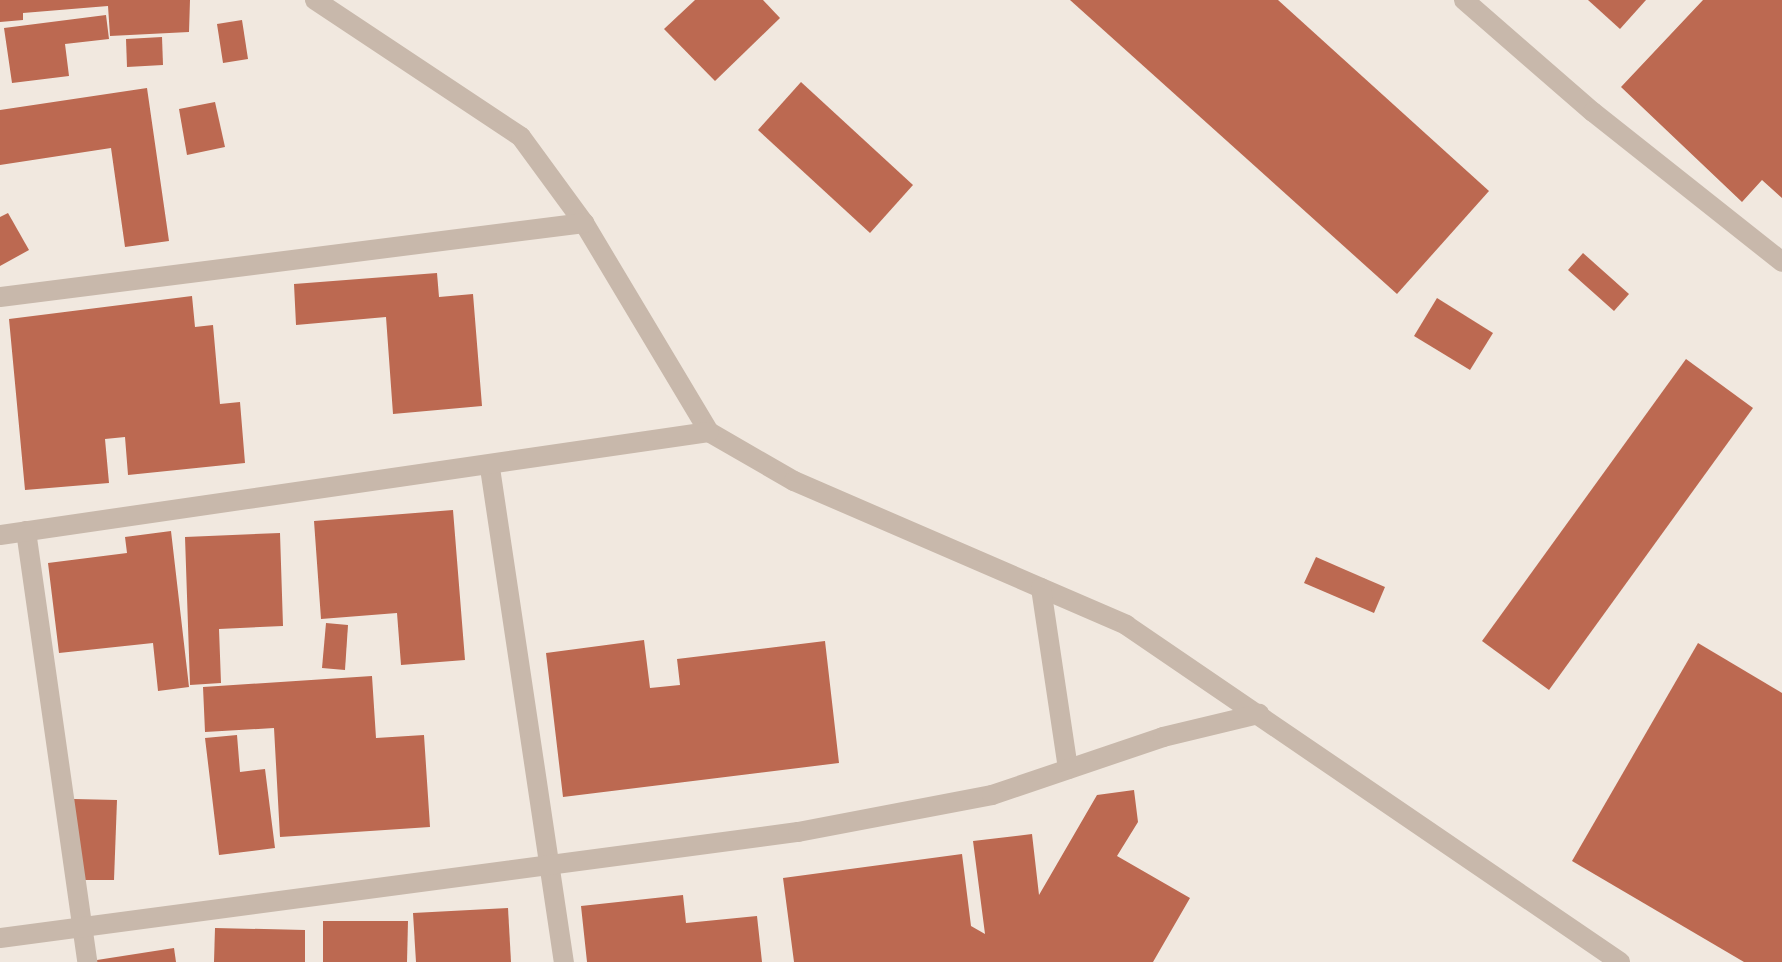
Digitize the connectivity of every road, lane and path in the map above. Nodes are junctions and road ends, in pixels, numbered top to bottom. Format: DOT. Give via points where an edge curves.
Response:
graph roads {
  1 [pos="315,0"];
  2 [pos="1464,0"];
  3 [pos="584,223"];
  4 [pos="1782,262"];
  5 [pos="0,297"];
  6 [pos="709,432"];
  7 [pos="490,468"];
  8 [pos="26,531"];
  9 [pos="0,535"];
  10 [pos="1041,588"];
  11 [pos="1259,714"];
  12 [pos="1068,769"];
  13 [pos="550,861"];
  14 [pos="83,927"];
  15 [pos="0,938"];
  16 [pos="87,962"];
  17 [pos="564,962"];
  18 [pos="1620,962"];
  1 -- 3 [label="street" via="521,137"];
  2 -- 4 [label="street" via="1593,112"];
  3 -- 5 [label="street"];
  3 -- 6 [label="street"];
  6 -- 7 [label="street"];
  6 -- 10 [label="street" via="794,481"];
  7 -- 8 [label="street"];
  7 -- 13 [label="street"];
  8 -- 9 [label="street"];
  8 -- 14 [label="street"];
  10 -- 11 [label="street" via="1126,625"];
  10 -- 12 [label="street"];
  11 -- 12 [label="street" via="1163,737"];
  11 -- 18 [label="street"];
  12 -- 13 [label="street" via="992,795 798,832"];
  13 -- 14 [label="street"];
  13 -- 17 [label="street"];
  14 -- 15 [label="street"];
  14 -- 16 [label="street"];
}
